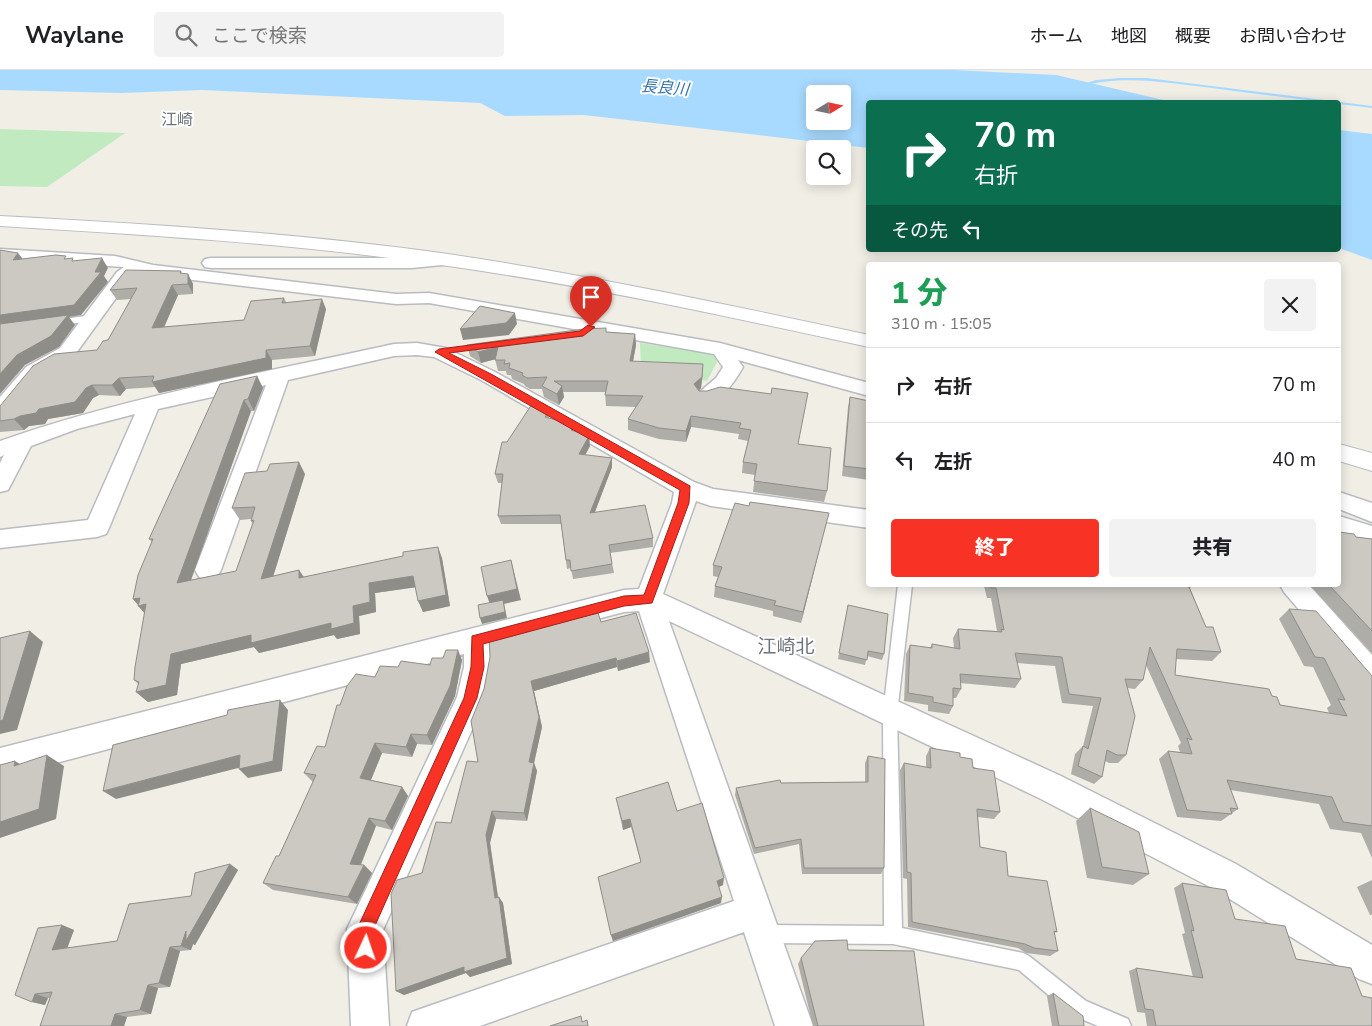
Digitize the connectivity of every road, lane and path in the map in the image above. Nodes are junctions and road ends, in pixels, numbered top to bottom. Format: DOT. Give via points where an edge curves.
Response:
graph roads {
  1 [pos="0,221"];
  2 [pos="0,254"];
  3 [pos="446,260"];
  4 [pos="136,266"];
  5 [pos="93,318"];
  6 [pos="45,324"];
  7 [pos="591,327"];
  8 [pos="819,330"];
  9 [pos="554,338"];
  10 [pos="866,340"];
  11 [pos="866,345"];
  12 [pos="477,348"];
  13 [pos="720,350"];
  14 [pos="439,352"];
  15 [pos="280,376"];
  16 [pos="866,389"];
  17 [pos="706,395"];
  18 [pos="150,404"];
  19 [pos="0,411"];
  20 [pos="24,439"];
  21 [pos="0,449"];
  22 [pos="1341,453"];
  23 [pos="1372,462"];
  24 [pos="0,484"];
  25 [pos="686,488"];
  26 [pos="1341,501"];
  27 [pos="1372,513"];
  28 [pos="866,519"];
  29 [pos="1341,526"];
  30 [pos="1372,535"];
  31 [pos="0,539"];
  32 [pos="208,570"];
  33 [pos="905,587"];
  34 [pos="1295,587"];
  35 [pos="648,599"];
  36 [pos="477,640"];
  37 [pos="1372,675"];
  38 [pos="890,713"];
  39 [pos="0,763"];
  40 [pos="759,923"];
  41 [pos="893,935"];
  42 [pos="1372,966"];
  43 [pos="370,1026"];
  44 [pos="426,1026"];
  45 [pos="794,1026"];
  46 [pos="1121,1026"];
  1 -- 3 [label="street" via="291,242"];
  2 -- 4 [label="street" via="129,262"];
  3 -- 4 [label="street" via="412,263 151,263"];
  3 -- 8 [label="street" via="561,278"];
  4 -- 5 [label="street" via="123,276"];
  4 -- 7 [label="street" via="396,299 429,298"];
  5 -- 6 [label="lane"];
  5 -- 19 [label="street" via="67,352 33,371"];
  7 -- 9 [label="street" via="583,333"];
  7 -- 13 [label="street"];
  8 -- 10 [label="street"];
  8 -- 11 [label="street"];
  12 -- 14 [label="street"];
  13 -- 16 [label="street"];
  13 -- 17 [label="street" via="733,367 724,382"];
  14 -- 15 [label="street" via="394,350"];
  14 -- 25 [label="street" via="488,376"];
  15 -- 18 [label="street"];
  15 -- 32 [label="street"];
  18 -- 20 [label="street"];
  18 -- 31 [label="street" via="97,528"];
  20 -- 21 [label="street"];
  20 -- 24 [label="street"];
  22 -- 23 [label="street"];
  25 -- 28 [label="street" via="711,497"];
  25 -- 35 [label="street" via="684,503"];
  26 -- 27 [label="street"];
  29 -- 30 [label="street"];
  33 -- 38 [label="lane"];
  34 -- 37 [label="street"];
  35 -- 36 [label="street" via="624,601"];
  35 -- 38 [label="street"];
  35 -- 40 [label="street"];
  36 -- 39 [label="street"];
  36 -- 43 [label="street" via="478,667 470,698 365,929"];
  38 -- 41 [label="lane"];
  38 -- 42 [label="street" via="1050,787 1224,876"];
  40 -- 41 [label="lane"];
  40 -- 44 [label="street"];
  40 -- 45 [label="street"];
  41 -- 46 [label="lane" via="1023,962 1079,1008"];
}
